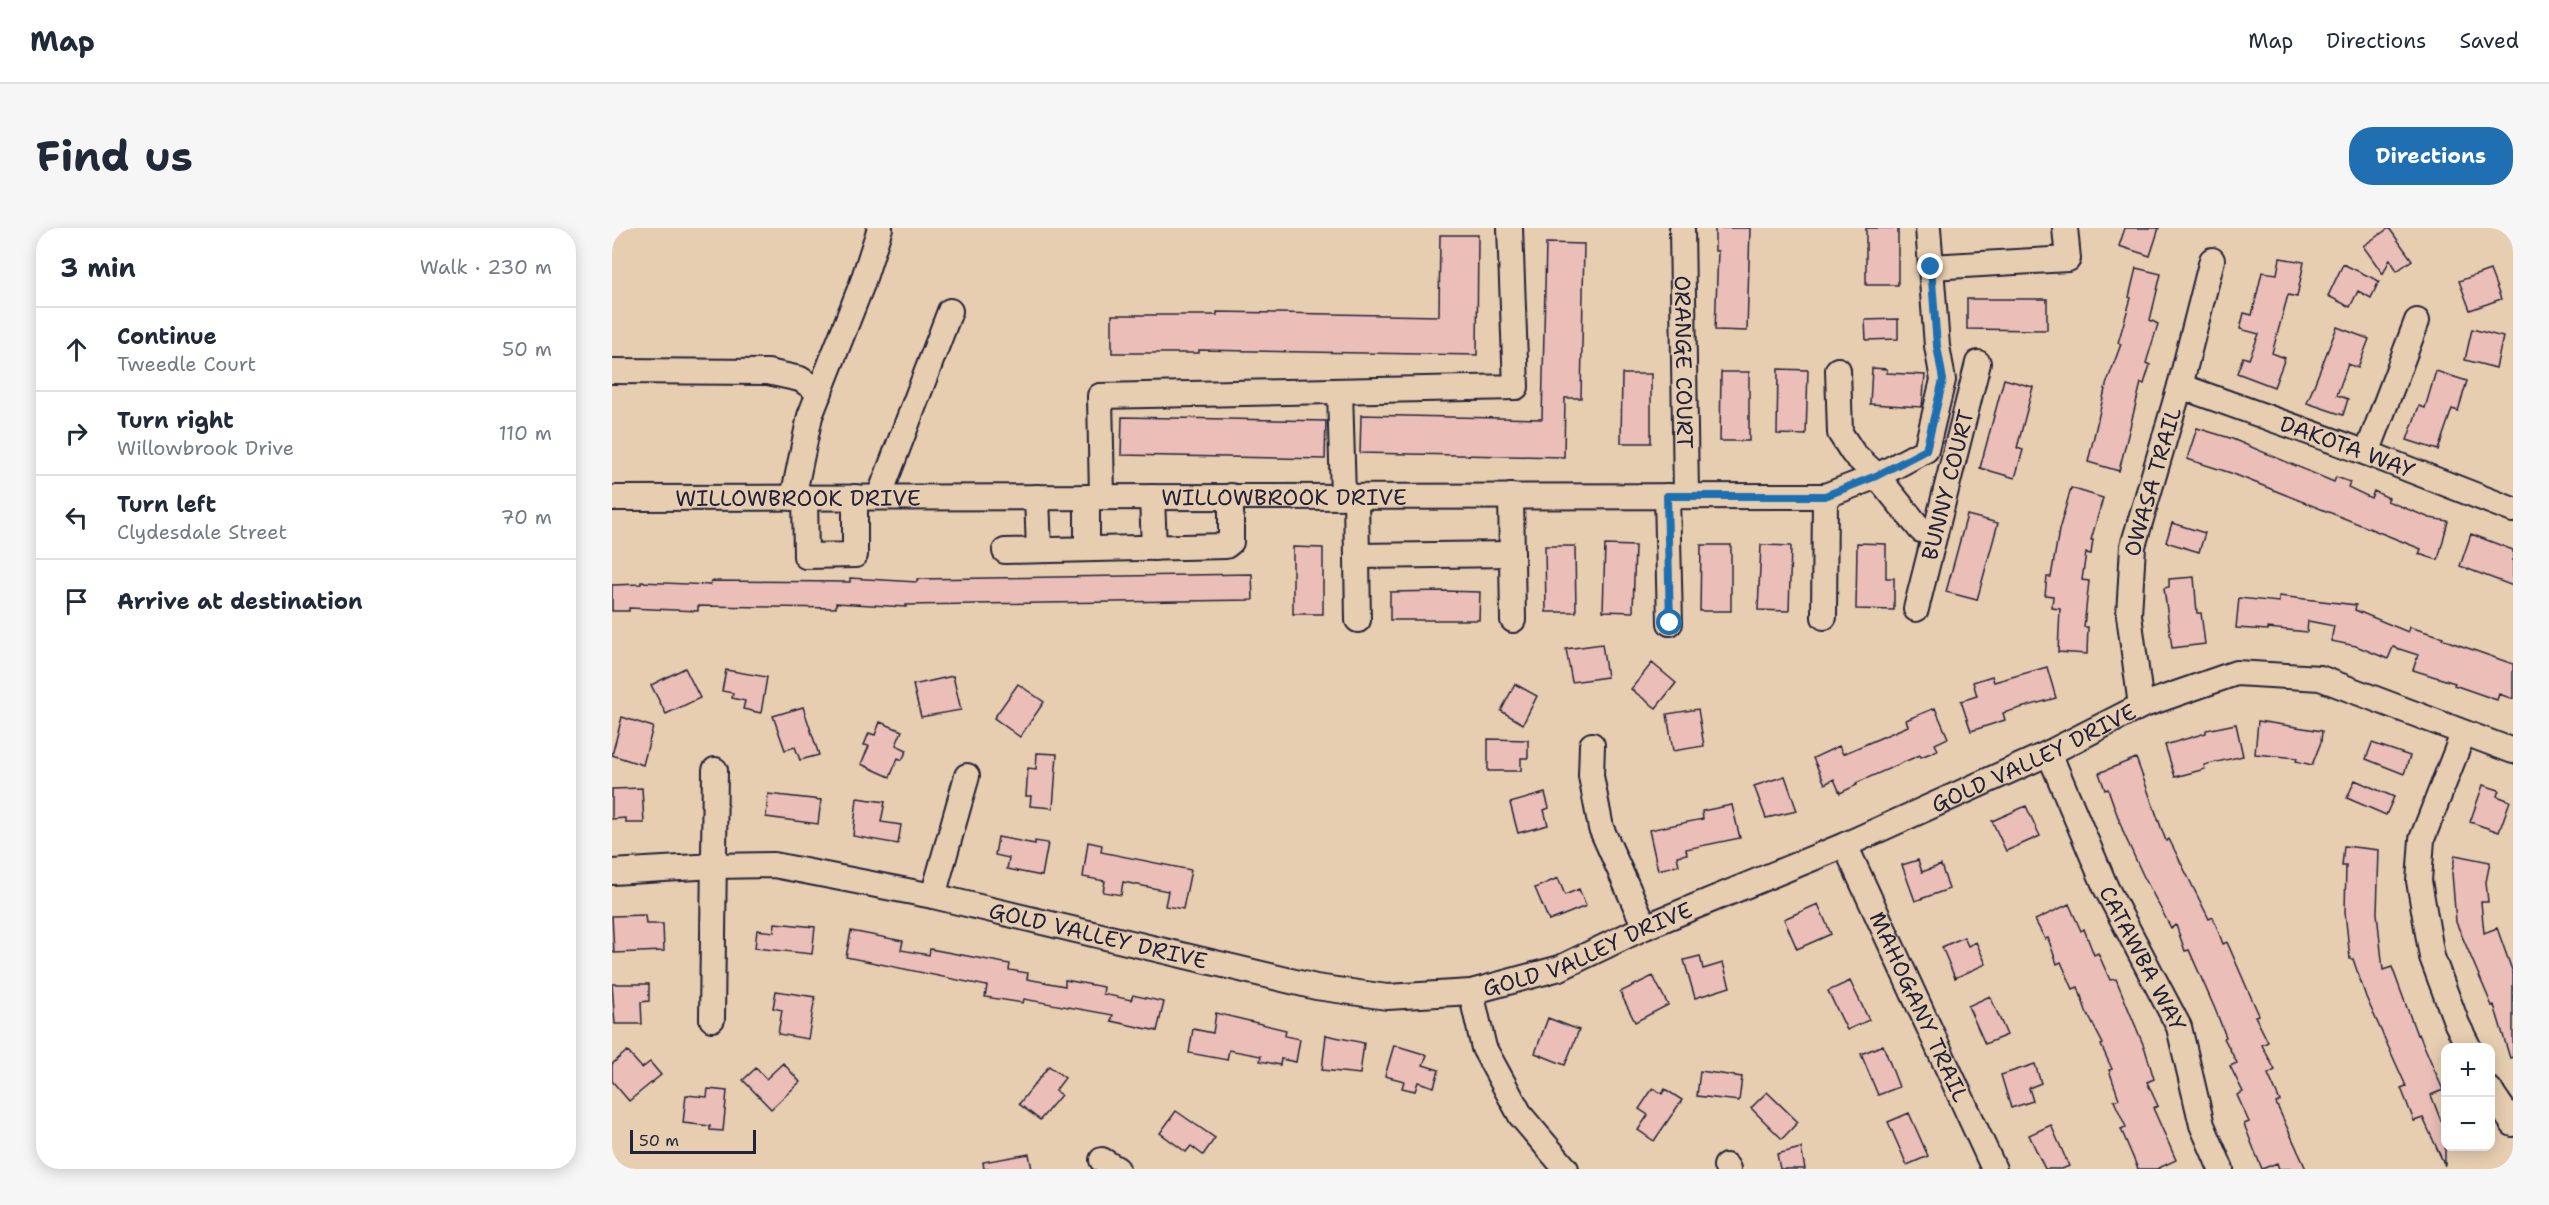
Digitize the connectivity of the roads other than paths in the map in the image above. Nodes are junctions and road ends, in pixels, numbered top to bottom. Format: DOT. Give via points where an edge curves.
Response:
graph roads {
  1 [pos="880,228"];
  2 [pos="1510,228"];
  3 [pos="1682,228"];
  4 [pos="1928,228"];
  5 [pos="2065,228"];
  6 [pos="2212,260"];
  7 [pos="1931,267"];
  8 [pos="950,311"];
  9 [pos="2417,321"];
  10 [pos="1978,363"];
  11 [pos="1838,370"];
  12 [pos="612,371"];
  13 [pos="2180,386"];
  14 [pos="1340,391"];
  15 [pos="819,392"];
  16 [pos="2367,453"];
  17 [pos="1876,476"];
  18 [pos="1677,495"];
  19 [pos="1231,496"];
  20 [pos="1350,496"];
  21 [pos="1511,496"];
  22 [pos="1825,496"];
  23 [pos="799,497"];
  24 [pos="855,497"];
  25 [pos="879,497"];
  26 [pos="1038,497"];
  27 [pos="1094,497"];
  28 [pos="1152,497"];
  29 [pos="612,498"];
  30 [pos="2513,510"];
  31 [pos="1935,534"];
  32 [pos="1154,548"];
  33 [pos="1087,549"];
  34 [pos="1039,550"];
  35 [pos="1005,551"];
  36 [pos="1512,554"];
  37 [pos="1357,556"];
  38 [pos="1916,609"];
  39 [pos="1824,617"];
  40 [pos="1358,620"];
  41 [pos="1513,620"];
  42 [pos="1670,623"];
  43 [pos="2141,706"];
  44 [pos="2463,734"];
  45 [pos="1592,745"];
  46 [pos="2513,751"];
  47 [pos="2049,753"];
  48 [pos="715,770"];
  49 [pos="967,776"];
  50 [pos="1845,845"];
  51 [pos="715,866"];
  52 [pos="612,872"];
  53 [pos="933,896"];
  54 [pos="1645,927"];
  55 [pos="1471,992"];
  56 [pos="712,1019"];
  57 [pos="2467,1043"];
  58 [pos="2495,1097"];
  59 [pos="2513,1124"];
  60 [pos="1566,1169"];
  61 [pos="1995,1169"];
  62 [pos="2221,1169"];
  1 -- 15 [label="street"];
  2 -- 14 [label="street" via="1516,387"];
  3 -- 18 [label="street, ORANGE COURT"];
  4 -- 7 [label="street, WILLOWBROOK DRIVE"];
  5 -- 7 [label="street" via="2068,259"];
  6 -- 13 [label="street, OWASA TRAIL"];
  7 -- 17 [label="street, WILLOWBROOK DRIVE" via="1943,380 1926,450"];
  8 -- 25 [label="street"];
  9 -- 16 [label="street"];
  10 -- 31 [label="street, BUNNY COURT"];
  11 -- 17 [label="street" via="1840,433"];
  12 -- 15 [label="street" via="768,372 800,379"];
  13 -- 16 [label="street, DAKOTA WAY"];
  13 -- 43 [label="street, OWASA TRAIL" via="2133,546 2129,615"];
  14 -- 20 [label="street"];
  14 -- 27 [label="street" via="1100,396"];
  15 -- 23 [label="street" via="810,416"];
  16 -- 30 [label="street, DAKOTA WAY"];
  17 -- 22 [label="street, WILLOWBROOK DRIVE"];
  17 -- 31 [label="street" via="1921,530"];
  18 -- 21 [label="street, WILLOWBROOK DRIVE"];
  18 -- 22 [label="street, WILLOWBROOK DRIVE"];
  18 -- 42 [label="street, ORANGE COURT"];
  19 -- 20 [label="street, WILLOWBROOK DRIVE"];
  19 -- 28 [label="street, WILLOWBROOK DRIVE"];
  19 -- 32 [label="street" via="1231,542 1226,546"];
  20 -- 21 [label="street, WILLOWBROOK DRIVE"];
  20 -- 37 [label="street"];
  21 -- 36 [label="street"];
  22 -- 39 [label="street"];
  23 -- 24 [label="street, WILLOWBROOK DRIVE"];
  23 -- 24 [label="street" via="806,555 855,555"];
  23 -- 29 [label="street, WILLOWBROOK DRIVE"];
  24 -- 25 [label="street, WILLOWBROOK DRIVE"];
  25 -- 26 [label="street, WILLOWBROOK DRIVE"];
  26 -- 27 [label="street, WILLOWBROOK DRIVE"];
  26 -- 34 [label="street"];
  27 -- 28 [label="street, WILLOWBROOK DRIVE"];
  27 -- 33 [label="street"];
  28 -- 32 [label="street"];
  31 -- 38 [label="street, BUNNY COURT"];
  32 -- 33 [label="street"];
  33 -- 34 [label="street"];
  34 -- 35 [label="street"];
  36 -- 37 [label="street"];
  36 -- 41 [label="street"];
  37 -- 40 [label="street"];
  43 -- 44 [label="street, GOLD VALLEY DRIVE" via="2236,673 2320,678"];
  43 -- 47 [label="street, GOLD VALLEY DRIVE"];
  44 -- 46 [label="street, GOLD VALLEY DRIVE"];
  44 -- 57 [label="street" via="2422,839 2419,881 2432,957"];
  45 -- 54 [label="street" via="1591,776 1601,828"];
  47 -- 50 [label="street, GOLD VALLEY DRIVE"];
  47 -- 62 [label="street, CATAWBA WAY" via="2106,888 2179,1027 2202,1125"];
  48 -- 51 [label="street"];
  49 -- 53 [label="street"];
  50 -- 54 [label="street, GOLD VALLEY DRIVE"];
  50 -- 61 [label="street, MAHOGANY TRAIL"];
  51 -- 52 [label="street, GOLD VALLEY DRIVE"];
  51 -- 53 [label="street, GOLD VALLEY DRIVE" via="774,865"];
  51 -- 56 [label="street"];
  53 -- 55 [label="street, GOLD VALLEY DRIVE" via="1316,987 1387,997"];
  54 -- 55 [label="street, GOLD VALLEY DRIVE" via="1560,968"];
  55 -- 60 [label="street" via="1484,1048 1521,1116"];
  58 -- 59 [label="street"];
}
